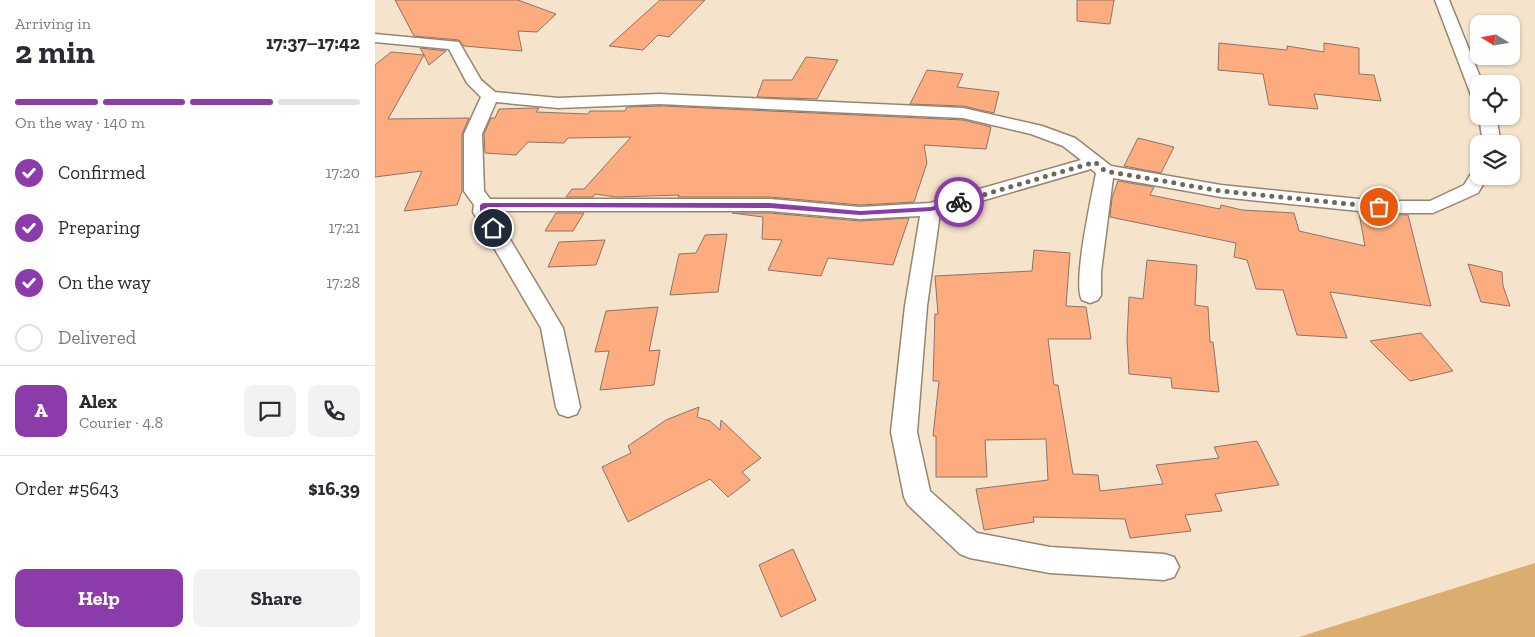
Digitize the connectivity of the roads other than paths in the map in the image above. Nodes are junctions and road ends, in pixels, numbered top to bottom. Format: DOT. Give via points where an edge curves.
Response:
graph roads {
  1 [pos="1442,0"];
  2 [pos="375,38"];
  3 [pos="1471,75"];
  4 [pos="490,96"];
  5 [pos="1100,167"];
  6 [pos="1473,185"];
  7 [pos="483,205"];
  8 [pos="931,209"];
  9 [pos="1090,295"];
  10 [pos="568,407"];
  11 [pos="1164,567"];
  1 -- 3 [label="street"];
  2 -- 4 [label="street" via="454,45 475,84"];
  4 -- 5 [label="street" via="558,104 659,99 963,112 1036,130 1069,142"];
  4 -- 7 [label="street" via="473,134 474,191"];
  5 -- 6 [label="street" via="1221,191 1379,207 1433,207"];
  5 -- 8 [label="street"];
  5 -- 9 [label="street"];
  7 -- 8 [label="street" via="770,206 860,213"];
  7 -- 10 [label="street" via="483,212 553,328"];
  8 -- 11 [label="street" via="916,306 904,432 918,498 970,545 1050,560"];
}
